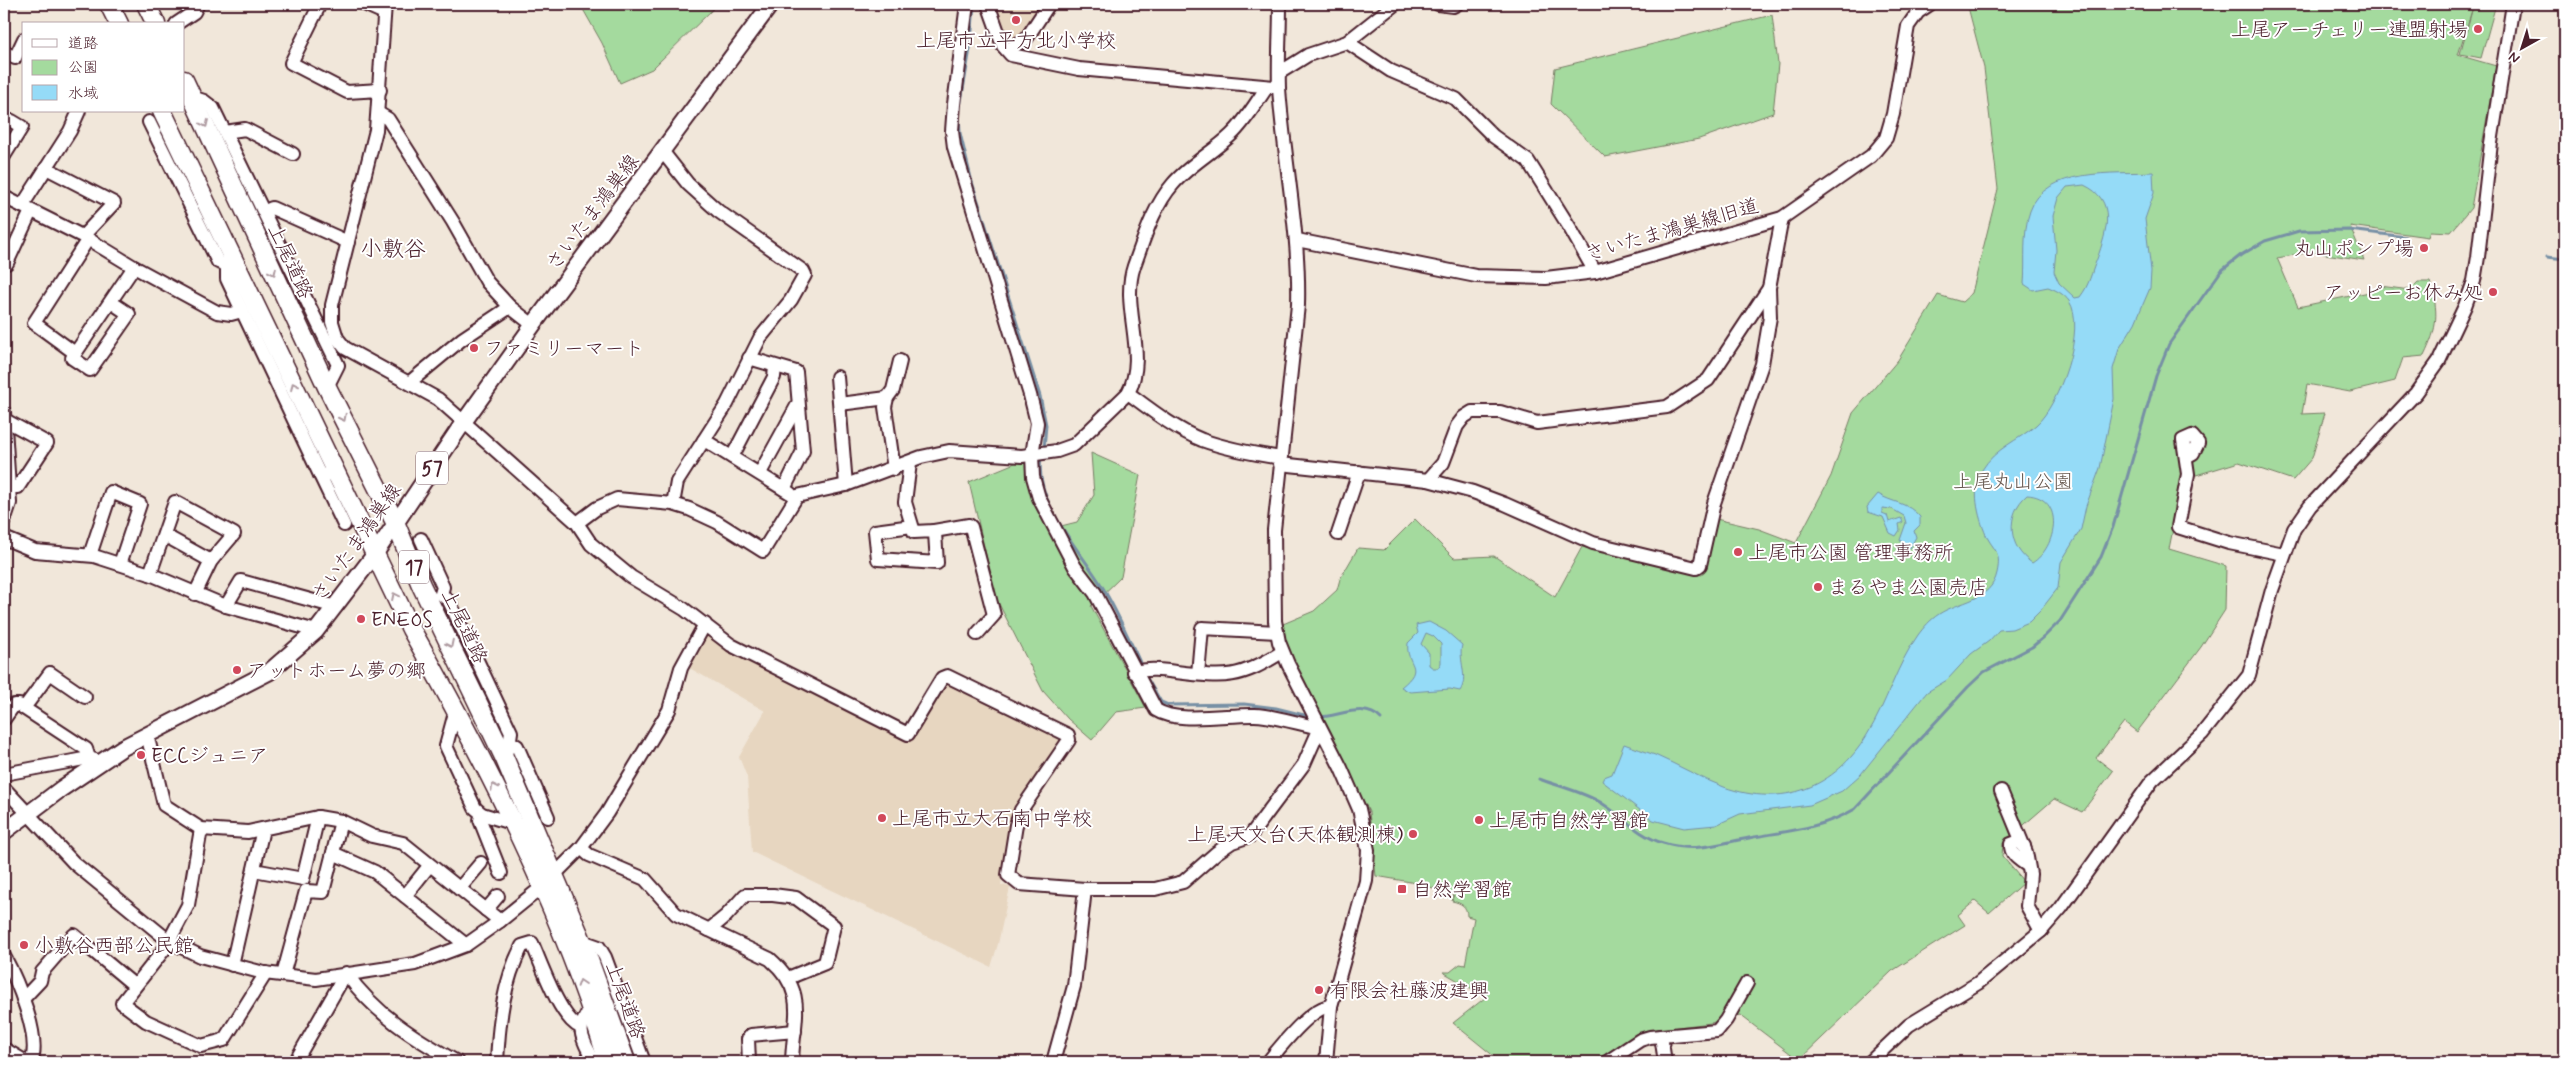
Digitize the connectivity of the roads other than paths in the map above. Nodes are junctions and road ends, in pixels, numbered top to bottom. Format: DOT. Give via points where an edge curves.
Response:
graph roads {
  1 [pos="109,4"];
  2 [pos="146,4"];
  3 [pos="198,4"];
  4 [pos="320,4"];
  5 [pos="364,4"];
  6 [pos="770,4"];
  7 [pos="967,4"];
  8 [pos="988,4"];
  9 [pos="1049,4"];
  10 [pos="1280,4"];
  11 [pos="1395,4"];
  12 [pos="1438,4"];
  13 [pos="1456,4"];
  14 [pos="1930,4"];
  15 [pos="2513,4"];
  16 [pos="384,8"];
  17 [pos="118,22"];
  18 [pos="155,22"];
  19 [pos="179,22"];
  20 [pos="1347,42"];
  21 [pos="22,43"];
  22 [pos="1007,50"];
  23 [pos="4,52"];
  24 [pos="1279,73"];
  25 [pos="185,82"];
  26 [pos="1273,87"];
  27 [pos="380,90"];
  28 [pos="192,97"];
  29 [pos="79,112"];
  30 [pos="378,113"];
  31 [pos="156,116"];
  32 [pos="12,121"];
  33 [pos="225,132"];
  34 [pos="662,152"];
  35 [pos="293,154"];
  36 [pos="4,156"];
  37 [pos="46,168"];
  38 [pos="4,197"];
  39 [pos="26,208"];
  40 [pos="265,211"];
  41 [pos="1782,218"];
  42 [pos="85,237"];
  43 [pos="1297,240"];
  44 [pos="348,242"];
  45 [pos="229,261"];
  46 [pos="7,263"];
  47 [pos="134,267"];
  48 [pos="1595,272"];
  49 [pos="1769,288"];
  50 [pos="111,302"];
  51 [pos="510,307"];
  52 [pos="242,311"];
  53 [pos="533,325"];
  54 [pos="332,339"];
  55 [pos="75,353"];
  56 [pos="749,358"];
  57 [pos="900,361"];
  58 [pos="775,367"];
  59 [pos="837,377"];
  60 [pos="410,382"];
  61 [pos="327,387"];
  62 [pos="1128,393"];
  63 [pos="887,398"];
  64 [pos="798,404"];
  65 [pos="840,404"];
  66 [pos="4,416"];
  67 [pos="463,422"];
  68 [pos="704,440"];
  69 [pos="1032,455"];
  70 [pos="732,457"];
  71 [pos="2186,457"];
  72 [pos="1281,461"];
  73 [pos="910,463"];
  74 [pos="894,469"];
  75 [pos="1359,472"];
  76 [pos="760,473"];
  77 [pos="329,475"];
  78 [pos="1428,480"];
  79 [pos="846,485"];
  80 [pos="9,487"];
  81 [pos="784,489"];
  82 [pos="797,496"];
  83 [pos="673,504"];
  84 [pos="4,521"];
  85 [pos="395,522"];
  86 [pos="577,523"];
  87 [pos="344,525"];
  88 [pos="912,526"];
  89 [pos="934,531"];
  90 [pos="1338,534"];
  91 [pos="164,535"];
  92 [pos="4,538"];
  93 [pos="421,539"];
  94 [pos="375,554"];
  95 [pos="2284,554"];
  96 [pos="90,555"];
  97 [pos="211,561"];
  98 [pos="120,564"];
  99 [pos="150,574"];
  100 [pos="421,585"];
  101 [pos="195,594"];
  102 [pos="440,594"];
  103 [pos="226,606"];
  104 [pos="336,607"];
  105 [pos="705,624"];
  106 [pos="316,631"];
  107 [pos="1277,632"];
  108 [pos="977,634"];
  109 [pos="1282,652"];
  110 [pos="1134,672"];
  111 [pos="1198,674"];
  112 [pos="85,697"];
  113 [pos="24,708"];
  114 [pos="456,709"];
  115 [pos="4,719"];
  116 [pos="1320,728"];
  117 [pos="147,734"];
  118 [pos="507,749"];
  119 [pos="94,760"];
  120 [pos="4,774"];
  121 [pos="4,788"];
  122 [pos="2001,791"];
  123 [pos="27,814"];
  124 [pos="482,814"];
  125 [pos="318,817"];
  126 [pos="548,817"];
  127 [pos="341,821"];
  128 [pos="512,823"];
  129 [pos="201,829"];
  130 [pos="263,829"];
  131 [pos="4,832"];
  132 [pos="581,848"];
  133 [pos="333,854"];
  134 [pos="481,862"];
  135 [pos="429,866"];
  136 [pos="254,870"];
  137 [pos="501,873"];
  138 [pos="555,874"];
  139 [pos="542,887"];
  140 [pos="459,889"];
  141 [pos="1085,889"];
  142 [pos="405,896"];
  143 [pos="498,896"];
  144 [pos="486,910"];
  145 [pos="500,922"];
  146 [pos="709,930"];
  147 [pos="2041,931"];
  148 [pos="582,940"];
  149 [pos="170,942"];
  150 [pos="466,945"];
  151 [pos="4,956"];
  152 [pos="232,966"];
  153 [pos="346,972"];
  154 [pos="266,973"];
  155 [pos="283,975"];
  156 [pos="788,978"];
  157 [pos="1747,983"];
  158 [pos="134,986"];
  159 [pos="23,999"];
  160 [pos="1331,1006"];
  161 [pos="590,1009"];
  162 [pos="580,1027"];
  163 [pos="795,1031"];
  164 [pos="1661,1036"];
  165 [pos="4,1050"];
  166 [pos="26,1062"];
  167 [pos="31,1062"];
  168 [pos="295,1062"];
  169 [pos="457,1062"];
  170 [pos="497,1062"];
  171 [pos="594,1062"];
  172 [pos="608,1062"];
  173 [pos="626,1062"];
  174 [pos="644,1062"];
  175 [pos="750,1062"];
  176 [pos="792,1062"];
  177 [pos="1053,1062"];
  178 [pos="1268,1062"];
  179 [pos="1326,1062"];
  180 [pos="1607,1062"];
  181 [pos="1665,1062"];
  182 [pos="1870,1062"];
  1 -- 17 [label="highway"];
  2 -- 18 [label="highway"];
  3 -- 19 [label="street" via="194,12"];
  4 -- 27 [label="street" via="291,63 347,92"];
  5 -- 16 [label="street"];
  6 -- 34 [label="main road, さいたま鴻巣線 / 57"];
  7 -- 69 [label="street" via="954,104 954,147 1030,395 1037,423"];
  8 -- 22 [label="street"];
  9 -- 22 [label="street" via="1026,39"];
  10 -- 24 [label="street"];
  11 -- 20 [label="street"];
  12 -- 13 [label="street"];
  14 -- 41 [label="street, さいたま鴻巣線旧道" via="1913,17 1908,26 1886,138 1871,156"];
  15 -- 95 [label="street" via="2475,273 2465,306 2439,361 2416,394 2305,513 2294,528"];
  16 -- 27 [label="street"];
  20 -- 24 [label="street" via="1308,55"];
  20 -- 48 [label="street" via="1398,75 1456,99 1493,136 1528,161"];
  21 -- 23 [label="street" via="14,58"];
  22 -- 26 [label="street" via="1011,55 1079,69"];
  24 -- 26 [label="street"];
  25 -- 28 [label="highway, 上尾道路 / 17"];
  26 -- 43 [label="street"];
  26 -- 62 [label="street" via="1232,134 1174,183 1154,214 1129,284 1135,363 1134,382"];
  27 -- 30 [label="street"];
  28 -- 33 [label="street" via="213,108"];
  28 -- 61 [label="highway, 上尾道路 / 17, one-way"];
  29 -- 37 [label="street"];
  30 -- 44 [label="street"];
  30 -- 51 [label="street" via="388,119 487,282"];
  31 -- 45 [label="highway, 上尾道路 / 17"];
  32 -- 36 [label="street" via="22,127"];
  33 -- 35 [label="street" via="245,129"];
  33 -- 40 [label="street"];
  34 -- 53 [label="main road, さいたま鴻巣線 / 57"];
  34 -- 56 [label="street" via="688,184 718,212 805,275"];
  37 -- 39 [label="street"];
  37 -- 42 [label="street" via="114,203"];
  38 -- 39 [label="street"];
  39 -- 42 [label="street"];
  39 -- 46 [label="street"];
  40 -- 44 [label="street" via="272,208"];
  40 -- 54 [label="street"];
  41 -- 48 [label="street, さいたま鴻巣線旧道"];
  41 -- 49 [label="street"];
  42 -- 47 [label="street"];
  42 -- 55 [label="street" via="34,323"];
  43 -- 48 [label="street, さいたま鴻巣線旧道" via="1476,276 1546,278"];
  43 -- 72 [label="street" via="1298,305"];
  44 -- 54 [label="street" via="332,305"];
  45 -- 52 [label="street" via="227,279"];
  77 -- 45 [label="highway, 上尾道路 / 17, one-way"];
  47 -- 50 [label="street"];
  47 -- 52 [label="street" via="217,312 230,314"];
  49 -- 78 [label="street" via="1708,380 1680,400 1667,407 1537,423 1500,412 1472,412 1457,426 1443,463"];
  49 -- 78 [label="street" via="1770,317 1762,364 1714,503 1700,565 1696,568 1593,544 1489,498"];
  50 -- 55 [label="street"];
  50 -- 55 [label="street" via="129,314 90,370 72,358"];
  51 -- 53 [label="street"];
  51 -- 60 [label="street" via="462,339"];
  52 -- 77 [label="street"];
  53 -- 67 [label="main road, さいたま鴻巣線 / 57"];
  54 -- 60 [label="street" via="361,359"];
  54 -- 61 [label="street" via="338,365"];
  56 -- 58 [label="street"];
  56 -- 68 [label="street" via="727,404"];
  57 -- 63 [label="street" via="893,390"];
  58 -- 64 [label="street" via="796,372"];
  58 -- 70 [label="street" via="774,377"];
  59 -- 65 [label="street"];
  60 -- 67 [label="street" via="438,399"];
  61 -- 85 [label="highway, 上尾道路 / 17, one-way"];
  62 -- 69 [label="street" via="1074,445"];
  62 -- 72 [label="street" via="1172,424 1203,440"];
  63 -- 65 [label="street"];
  63 -- 74 [label="street" via="885,408"];
  64 -- 76 [label="street"];
  64 -- 81 [label="street" via="802,455"];
  65 -- 79 [label="street"];
  66 -- 80 [label="street"];
  66 -- 80 [label="street" via="47,443 18,487"];
  67 -- 85 [label="main road, さいたま鴻巣線 / 57"];
  67 -- 86 [label="street"];
  68 -- 70 [label="street"];
  68 -- 83 [label="street" via="677,482"];
  69 -- 73 [label="street" via="950,451 921,457"];
  69 -- 110 [label="street" via="1033,477 1039,498 1075,567 1095,593"];
  70 -- 76 [label="street"];
  71 -- 95 [label="street" via="2188,474 2178,527 2230,543"];
  72 -- 75 [label="street"];
  72 -- 107 [label="street" via="1274,530 1273,595"];
  73 -- 74 [label="street"];
  73 -- 88 [label="street" via="905,502"];
  74 -- 79 [label="street"];
  75 -- 78 [label="street"];
  75 -- 90 [label="street"];
  76 -- 81 [label="street"];
  77 -- 87 [label="street"];
  77 -- 94 [label="highway, 上尾道路 / 17"];
  79 -- 82 [label="street"];
  80 -- 84 [label="street" via="10,503"];
  81 -- 82 [label="street"];
  82 -- 83 [label="street" via="763,551 717,522"];
  83 -- 86 [label="street" via="617,499 597,508"];
  85 -- 94 [label="main road, さいたま鴻巣線 / 57"];
  85 -- 100 [label="highway, 上尾道路 / 17"];
  86 -- 105 [label="street" via="591,544 631,577"];
  88 -- 89 [label="street" via="914,532"];
  88 -- 89 [label="street" via="875,531 878,559 938,563"];
  89 -- 108 [label="street" via="971,527 994,615"];
  91 -- 97 [label="street"];
  91 -- 97 [label="street" via="175,502 234,534"];
  91 -- 99 [label="street"];
  92 -- 96 [label="street" via="35,551"];
  93 -- 102 [label="street" via="443,587"];
  94 -- 104 [label="main road, さいたま鴻巣線 / 57"];
  114 -- 94 [label="highway, 上尾道路 / 17, one-way" via="411,629"];
  95 -- 147 [label="street" via="2249,675 2202,734 2152,781"];
  96 -- 98 [label="street"];
  96 -- 98 [label="street" via="110,492 140,504"];
  97 -- 101 [label="street"];
  98 -- 99 [label="street"];
  99 -- 101 [label="street"];
  100 -- 102 [label="street"];
  100 -- 118 [label="highway, 上尾道路 / 17, one-way"];
  101 -- 103 [label="street"];
  102 -- 118 [label="street" via="449,601 511,732"];
  103 -- 104 [label="street" via="241,581"];
  103 -- 106 [label="street"];
  104 -- 106 [label="main road, さいたま鴻巣線 / 57"];
  105 -- 132 [label="street" via="681,668 669,710 607,813"];
  105 -- 141 [label="street" via="731,646 908,734 942,678 947,676 1068,734 1069,740 1021,810 1012,842 1008,875 1019,884"];
  106 -- 117 [label="main road, さいたま鴻巣線 / 57" via="269,672"];
  107 -- 109 [label="street"];
  107 -- 111 [label="street" via="1202,628"];
  109 -- 111 [label="street" via="1257,668 1240,674"];
  109 -- 116 [label="street"];
  110 -- 111 [label="street" via="1147,669"];
  110 -- 116 [label="street" via="1152,705 1162,714 1257,715"];
  112 -- 113 [label="street" via="50,673"];
  113 -- 115 [label="street" via="14,705"];
  113 -- 119 [label="street" via="86,749"];
  114 -- 124 [label="street" via="446,746 475,808"];
  128 -- 114 [label="highway, 上尾道路 / 17, one-way"];
  116 -- 141 [label="street" via="1304,764 1250,836 1232,842 1216,853 1192,877 1173,886 1155,889"];
  116 -- 160 [label="street" via="1359,808 1368,850 1366,881"];
  117 -- 119 [label="main road, さいたま鴻巣線 / 57"];
  117 -- 129 [label="street" via="164,805"];
  118 -- 126 [label="street" via="518,746"];
  118 -- 138 [label="highway, 上尾道路 / 17"];
  119 -- 120 [label="street"];
  119 -- 123 [label="main road, さいたま鴻巣線 / 57"];
  121 -- 123 [label="street"];
  122 -- 147 [label="street" via="2024,846 2030,874 2027,906"];
  123 -- 131 [label="main road, さいたま鴻巣線 / 57"];
  123 -- 149 [label="street" via="74,863"];
  124 -- 128 [label="street"];
  124 -- 137 [label="street" via="480,820"];
  125 -- 127 [label="street"];
  125 -- 130 [label="street"];
  125 -- 136 [label="street" via="303,879"];
  127 -- 133 [label="street"];
  127 -- 135 [label="street" via="372,836 403,843"];
  128 -- 139 [label="highway, 上尾道路 / 17"];
  129 -- 130 [label="street" via="243,832"];
  129 -- 149 [label="street" via="187,909"];
  130 -- 136 [label="street"];
  132 -- 138 [label="street"];
  132 -- 146 [label="street" via="589,855 645,879 676,914"];
  133 -- 142 [label="street" via="375,872"];
  133 -- 155 [label="street" via="323,892 306,891"];
  134 -- 140 [label="street"];
  135 -- 140 [label="street"];
  135 -- 142 [label="street"];
  136 -- 152 [label="street"];
  138 -- 139 [label="street"];
  138 -- 148 [label="highway, 上尾道路 / 17"];
  139 -- 145 [label="street"];
  161 -- 139 [label="highway, 上尾道路 / 17, one-way"];
  140 -- 144 [label="street"];
  141 -- 177 [label="street" via="1074,986"];
  142 -- 150 [label="street"];
  143 -- 144 [label="street"];
  144 -- 145 [label="street"];
  145 -- 150 [label="street"];
  146 -- 156 [label="street" via="770,960"];
  146 -- 156 [label="street" via="745,895 796,898 834,926 825,963"];
  147 -- 182 [label="street" via="1978,983 1909,1025"];
  148 -- 173 [label="highway, 上尾道路 / 17"];
  148 -- 174 [label="street" via="600,947"];
  149 -- 152 [label="street"];
  149 -- 158 [label="street"];
  150 -- 153 [label="street" via="414,964"];
  151 -- 159 [label="street"];
  152 -- 154 [label="street"];
  153 -- 155 [label="street" via="316,979"];
  153 -- 168 [label="street"];
  153 -- 169 [label="street" via="372,1005 388,1019"];
  154 -- 155 [label="street"];
  154 -- 158 [label="street" via="224,1040 203,1046 160,1028 127,1008 122,1002"];
  156 -- 163 [label="street" via="796,1005"];
  157 -- 164 [label="street" via="1717,1031"];
  158 -- 159 [label="street" via="74,935"];
  159 -- 167 [label="street" via="34,1056"];
  160 -- 178 [label="street" via="1324,1006 1310,1017"];
  160 -- 179 [label="street"];
  161 -- 162 [label="street"];
  161 -- 172 [label="highway, 上尾道路 / 17"];
  162 -- 170 [label="street" via="574,1024 556,996 532,943 522,946 504,992"];
  162 -- 171 [label="street"];
  163 -- 175 [label="street" via="751,1035 748,1039"];
  163 -- 176 [label="street"];
  164 -- 180 [label="street" via="1640,1040"];
  164 -- 181 [label="street"];
  165 -- 166 [label="street"];
}
